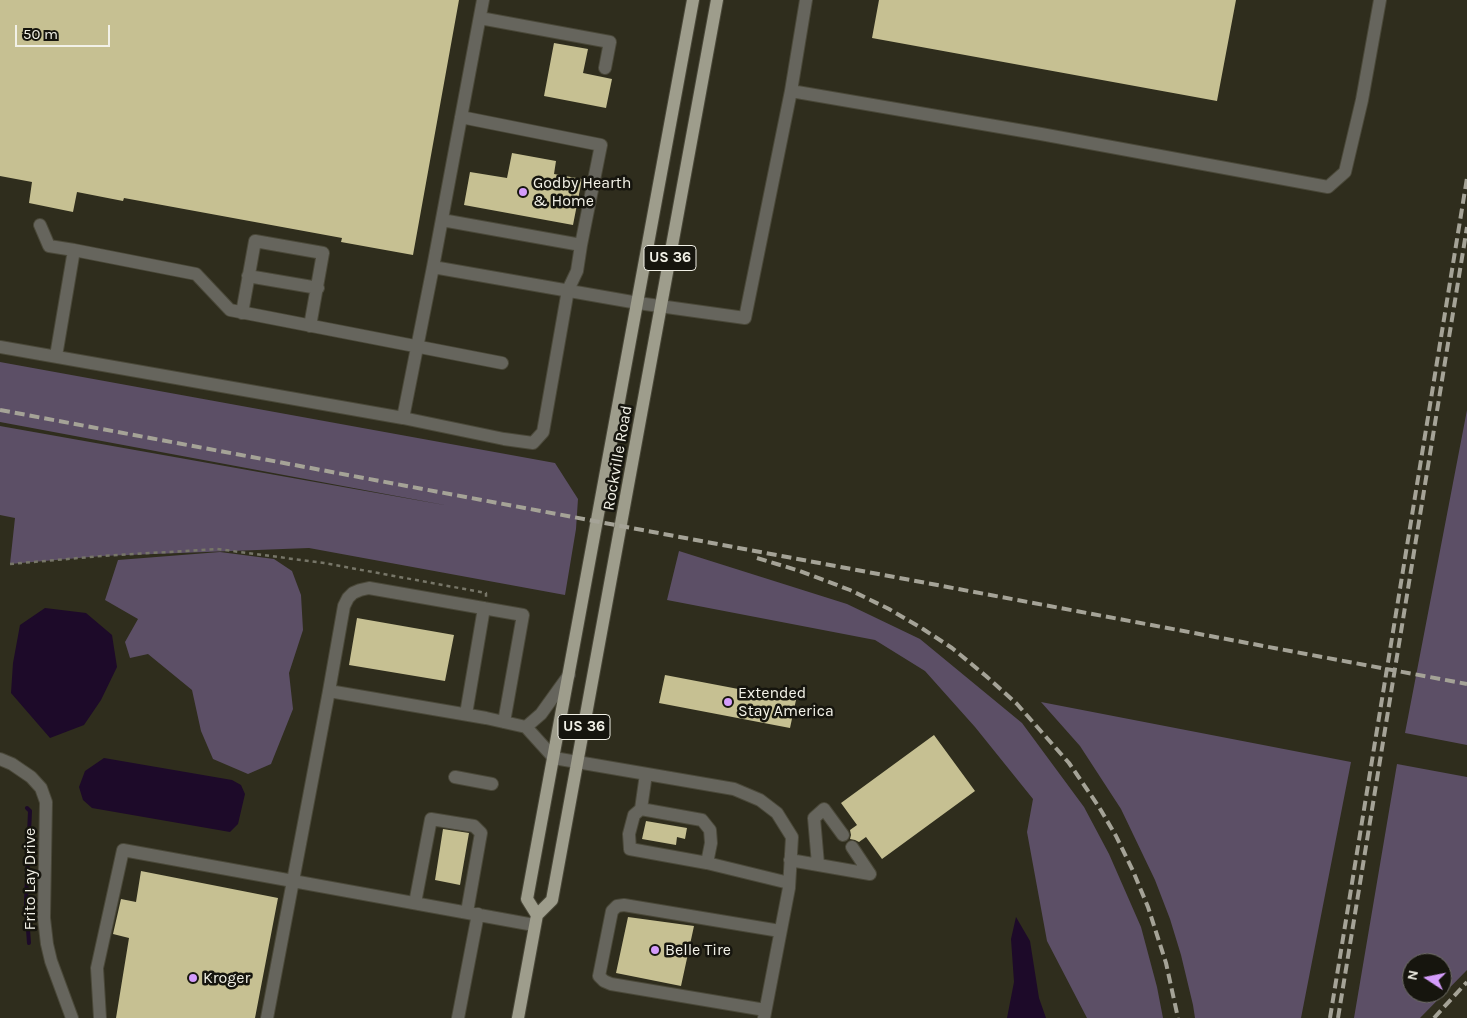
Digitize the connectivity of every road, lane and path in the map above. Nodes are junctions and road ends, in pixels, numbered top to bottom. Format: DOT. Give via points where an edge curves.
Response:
graph roads {
  1 [pos="483,0"];
  2 [pos="693,0"];
  3 [pos="717,0"];
  4 [pos="806,0"];
  5 [pos="1380,0"];
  6 [pos="480,18"];
  7 [pos="605,68"];
  8 [pos="791,91"];
  9 [pos="461,117"];
  10 [pos="442,220"];
  11 [pos="40,225"];
  12 [pos="581,245"];
  13 [pos="74,250"];
  14 [pos="433,267"];
  15 [pos="248,276"];
  16 [pos="318,288"];
  17 [pos="568,290"];
  18 [pos="638,303"];
  19 [pos="662,306"];
  20 [pos="242,313"];
  21 [pos="310,326"];
  22 [pos="0,346"];
  23 [pos="417,346"];
  24 [pos="56,356"];
  25 [pos="502,363"];
  26 [pos="403,418"];
  27 [pos="10,564"];
  28 [pos="484,608"];
  29 [pos="569,674"];
  30 [pos="329,691"];
  31 [pos="466,714"];
  32 [pos="504,722"];
  33 [pos="526,727"];
  34 [pos="0,758"];
  35 [pos="554,758"];
  36 [pos="578,762"];
  37 [pos="646,774"];
  38 [pos="455,777"];
  39 [pos="492,784"];
  40 [pos="641,809"];
  41 [pos="843,836"];
  42 [pos="852,847"];
  43 [pos="790,860"];
  44 [pos="707,863"];
  45 [pos="818,864"];
  46 [pos="293,880"];
  47 [pos="789,883"];
  48 [pos="415,903"];
  49 [pos="472,913"];
  50 [pos="535,920"];
  51 [pos="780,932"];
  52 [pos="765,1014"];
  53 [pos="72,1018"];
  54 [pos="100,1018"];
  55 [pos="267,1018"];
  56 [pos="458,1018"];
  57 [pos="518,1018"];
  1 -- 6 [label="street"];
  2 -- 18 [label="main road, Rockville Road / US 36"];
  3 -- 19 [label="main road, Rockville Road / US 36"];
  4 -- 8 [label="street"];
  5 -- 8 [label="street" via="1345,172 1328,187"];
  6 -- 7 [label="street" via="610,42"];
  6 -- 9 [label="street"];
  8 -- 19 [label="street" via="745,318"];
  9 -- 10 [label="street"];
  9 -- 12 [label="street" via="601,145"];
  10 -- 12 [label="street"];
  10 -- 14 [label="street"];
  11 -- 13 [label="street" via="49,246"];
  12 -- 17 [label="street" via="577,271"];
  13 -- 20 [label="street" via="196,274 230,310"];
  13 -- 24 [label="street"];
  14 -- 17 [label="street"];
  14 -- 23 [label="street"];
  15 -- 16 [label="street"];
  15 -- 16 [label="street" via="255,241 323,253"];
  15 -- 20 [label="street"];
  16 -- 21 [label="street"];
  17 -- 18 [label="street"];
  17 -- 26 [label="street" via="543,432 534,442"];
  18 -- 19 [label="street"];
  18 -- 29 [label="main road, Rockville Road / US 36"];
  19 -- 36 [label="main road, Rockville Road / US 36"];
  20 -- 21 [label="street"];
  21 -- 23 [label="street"];
  22 -- 24 [label="street"];
  23 -- 25 [label="street"];
  23 -- 26 [label="street"];
  24 -- 26 [label="street"];
  27 -- 28 [label="path" via="217,548 324,563 486,593"];
  28 -- 30 [label="street" via="369,588 353,593 344,606"];
  28 -- 31 [label="street"];
  28 -- 32 [label="street" via="523,615"];
  29 -- 33 [label="street" via="541,714"];
  29 -- 35 [label="main road, Rockville Road / US 36"];
  30 -- 31 [label="street"];
  30 -- 46 [label="street"];
  31 -- 32 [label="street"];
  32 -- 33 [label="street"];
  33 -- 35 [label="street"];
  34 -- 53 [label="street, Frito Lay Drive" via="31,777 41,788 46,802 44,918 47,944"];
  35 -- 36 [label="street"];
  35 -- 50 [label="main road, Rockville Road / US 36" via="527,899"];
  36 -- 37 [label="street"];
  36 -- 50 [label="main road, Rockville Road / US 36" via="552,900"];
  37 -- 40 [label="street"];
  37 -- 43 [label="street" via="734,789 760,800 777,813 792,837"];
  38 -- 39 [label="street"];
  40 -- 44 [label="street" via="702,820 710,830"];
  40 -- 44 [label="street" via="634,815 629,834 630,849"];
  41 -- 45 [label="street" via="824,809 814,818"];
  42 -- 45 [label="street" via="870,874"];
  43 -- 45 [label="street"];
  43 -- 47 [label="street"];
  44 -- 47 [label="street"];
  46 -- 48 [label="street"];
  46 -- 54 [label="street" via="123,850 97,968"];
  46 -- 55 [label="street"];
  47 -- 51 [label="street"];
  48 -- 49 [label="street"];
  48 -- 49 [label="street" via="430,819 474,826 481,833"];
  49 -- 50 [label="street"];
  49 -- 56 [label="street"];
  50 -- 57 [label="main road, Rockville Road / US 36"];
  51 -- 52 [label="street"];
  51 -- 52 [label="street" via="617,906 612,911 599,976 611,984"];
}
